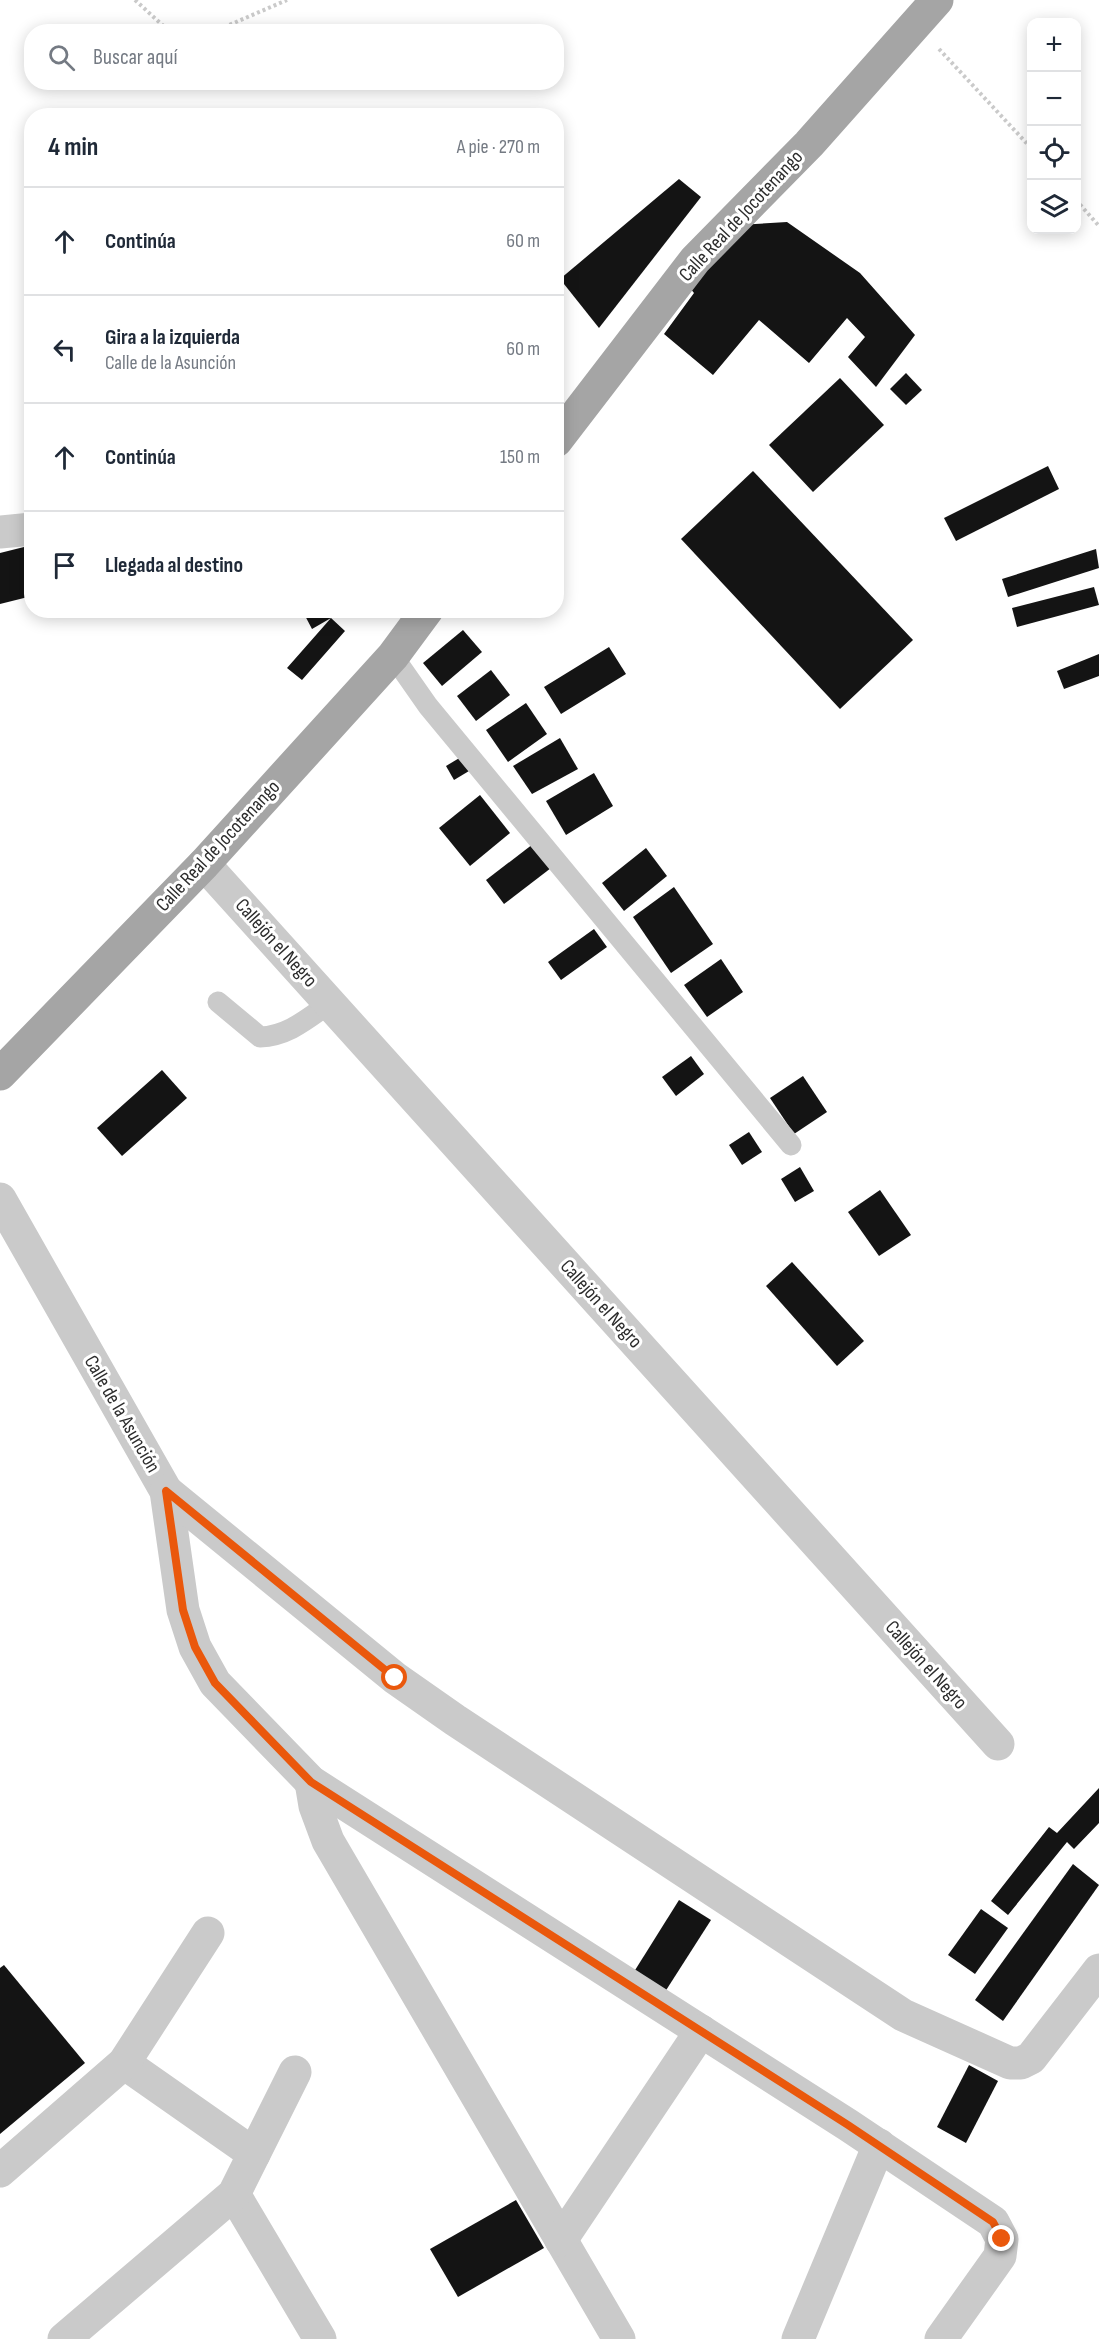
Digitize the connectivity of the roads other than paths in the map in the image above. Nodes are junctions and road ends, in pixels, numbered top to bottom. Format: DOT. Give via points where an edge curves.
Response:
graph roads {
  1 [pos="937,0"];
  2 [pos="564,431"];
  3 [pos="24,530"];
  4 [pos="0,532"];
  5 [pos="421,618"];
  6 [pos="393,656"];
  7 [pos="204,864"];
  8 [pos="218,1002"];
  9 [pos="330,1003"];
  10 [pos="0,1074"];
  11 [pos="791,1145"];
  12 [pos="0,1199"];
  13 [pos="166,1491"];
  14 [pos="998,1744"];
  15 [pos="311,1782"];
  16 [pos="208,1934"];
  17 [pos="1099,1970"];
  18 [pos="701,2031"];
  19 [pos="124,2063"];
  20 [pos="295,2072"];
  21 [pos="879,2145"];
  22 [pos="254,2154"];
  23 [pos="0,2171"];
  24 [pos="234,2194"];
  25 [pos="561,2240"];
  26 [pos="64,2339"];
  27 [pos="320,2339"];
  28 [pos="619,2339"];
  29 [pos="798,2339"];
  30 [pos="941,2339"];
  1 -- 2 [label="main road, Calle Real de Jocotenango" via="808,144 695,260"];
  3 -- 4 [label="street"];
  5 -- 6 [label="main road, Calle Real de Jocotenango"];
  6 -- 7 [label="main road, Calle Real de Jocotenango"];
  6 -- 11 [label="lane" via="428,706"];
  7 -- 9 [label="street, Callejón el Negro"];
  7 -- 10 [label="main road, Calle Real de Jocotenango"];
  8 -- 9 [label="lane" via="260,1037 287,1032"];
  9 -- 14 [label="street, Callejón el Negro"];
  12 -- 13 [label="street, Calle de la Asunción"];
  13 -- 15 [label="street, Calle de la Asunción" via="183,1610 195,1647 215,1683"];
  13 -- 17 [label="street" via="403,1684 903,2015 1010,2063 1021,2063 1031,2058"];
  15 -- 18 [label="street, Calle de la Asunción"];
  15 -- 25 [label="street" via="328,1841"];
  16 -- 19 [label="street"];
  18 -- 21 [label="street, Calle de la Asunción"];
  18 -- 25 [label="street"];
  19 -- 22 [label="street"];
  19 -- 23 [label="street"];
  20 -- 22 [label="street"];
  21 -- 29 [label="street"];
  21 -- 30 [label="street, Calle de la Asunción" via="993,2222 1002,2239 1000,2256"];
  22 -- 24 [label="street"];
  24 -- 26 [label="street"];
  24 -- 27 [label="street"];
  25 -- 28 [label="street"];
}
